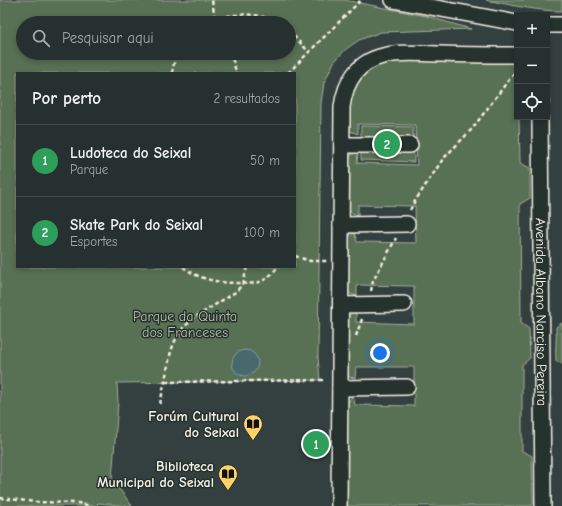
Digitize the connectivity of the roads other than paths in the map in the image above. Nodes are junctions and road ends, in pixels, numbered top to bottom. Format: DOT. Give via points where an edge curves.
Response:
graph roads {
  1 [pos="393,0"];
  2 [pos="514,22"];
  3 [pos="550,25"];
  4 [pos="562,25"];
  5 [pos="514,55"];
  6 [pos="540,120"];
  7 [pos="342,145"];
  8 [pos="410,145"];
  9 [pos="407,224"];
  10 [pos="341,225"];
  11 [pos="404,304"];
  12 [pos="341,305"];
  13 [pos="340,384"];
  14 [pos="407,387"];
  15 [pos="339,506"];
  16 [pos="543,506"];
  1 -- 2 [label="street"];
  3 -- 4 [label="street"];
  5 -- 7 [label="street" via="406,54 375,58 358,69 346,87 342,107"];
  6 -- 16 [label="street, Avenida Albano Narciso Pereira"];
  7 -- 8 [label="street"];
  7 -- 10 [label="street"];
  9 -- 10 [label="street"];
  10 -- 12 [label="street"];
  11 -- 12 [label="street"];
  12 -- 13 [label="street"];
  13 -- 14 [label="street"];
  13 -- 15 [label="street"];
}
